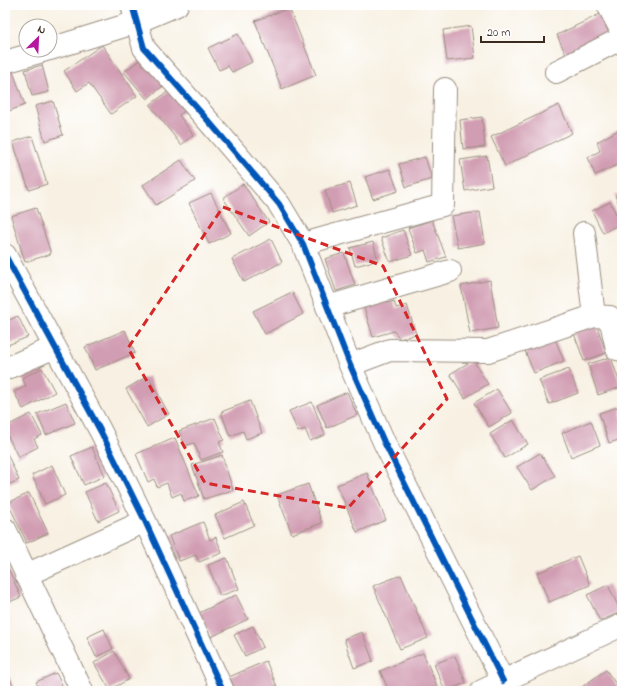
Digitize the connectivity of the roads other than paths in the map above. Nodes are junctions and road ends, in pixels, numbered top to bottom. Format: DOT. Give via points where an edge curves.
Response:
graph roads {
  1 [pos="177,5"];
  2 [pos="608,5"];
  3 [pos="135,14"];
  4 [pos="622,32"];
  5 [pos="622,38"];
  6 [pos="58,46"];
  7 [pos="19,58"];
  8 [pos="5,62"];
  9 [pos="556,72"];
  10 [pos="445,89"];
  11 [pos="584,233"];
  12 [pos="303,244"];
  13 [pos="5,255"];
  14 [pos="450,271"];
  15 [pos="327,307"];
  16 [pos="594,316"];
  17 [pos="55,347"];
  18 [pos="622,350"];
  19 [pos="350,365"];
  20 [pos="5,370"];
  21 [pos="145,521"];
  22 [pos="5,529"];
  23 [pos="26,575"];
  24 [pos="622,625"];
  25 [pos="503,681"];
  26 [pos="82,691"];
  27 [pos="223,691"];
  28 [pos="482,691"];
  1 -- 3 [label="street"];
  2 -- 4 [label="street"];
  3 -- 6 [label="street"];
  3 -- 12 [label="street" via="144,48 278,204"];
  5 -- 9 [label="street"];
  7 -- 8 [label="street"];
  10 -- 12 [label="street" via="443,205"];
  11 -- 16 [label="street"];
  12 -- 15 [label="street"];
  13 -- 17 [label="street"];
  14 -- 15 [label="street"];
  15 -- 19 [label="street"];
  16 -- 18 [label="street" via="610,317 617,349"];
  16 -- 19 [label="street" via="488,351 390,350"];
  17 -- 20 [label="street"];
  17 -- 21 [label="street"];
  19 -- 25 [label="street" via="388,449"];
  21 -- 23 [label="street"];
  21 -- 27 [label="street"];
  22 -- 23 [label="street"];
  23 -- 26 [label="street"];
  24 -- 25 [label="street"];
  25 -- 28 [label="street"];
}
